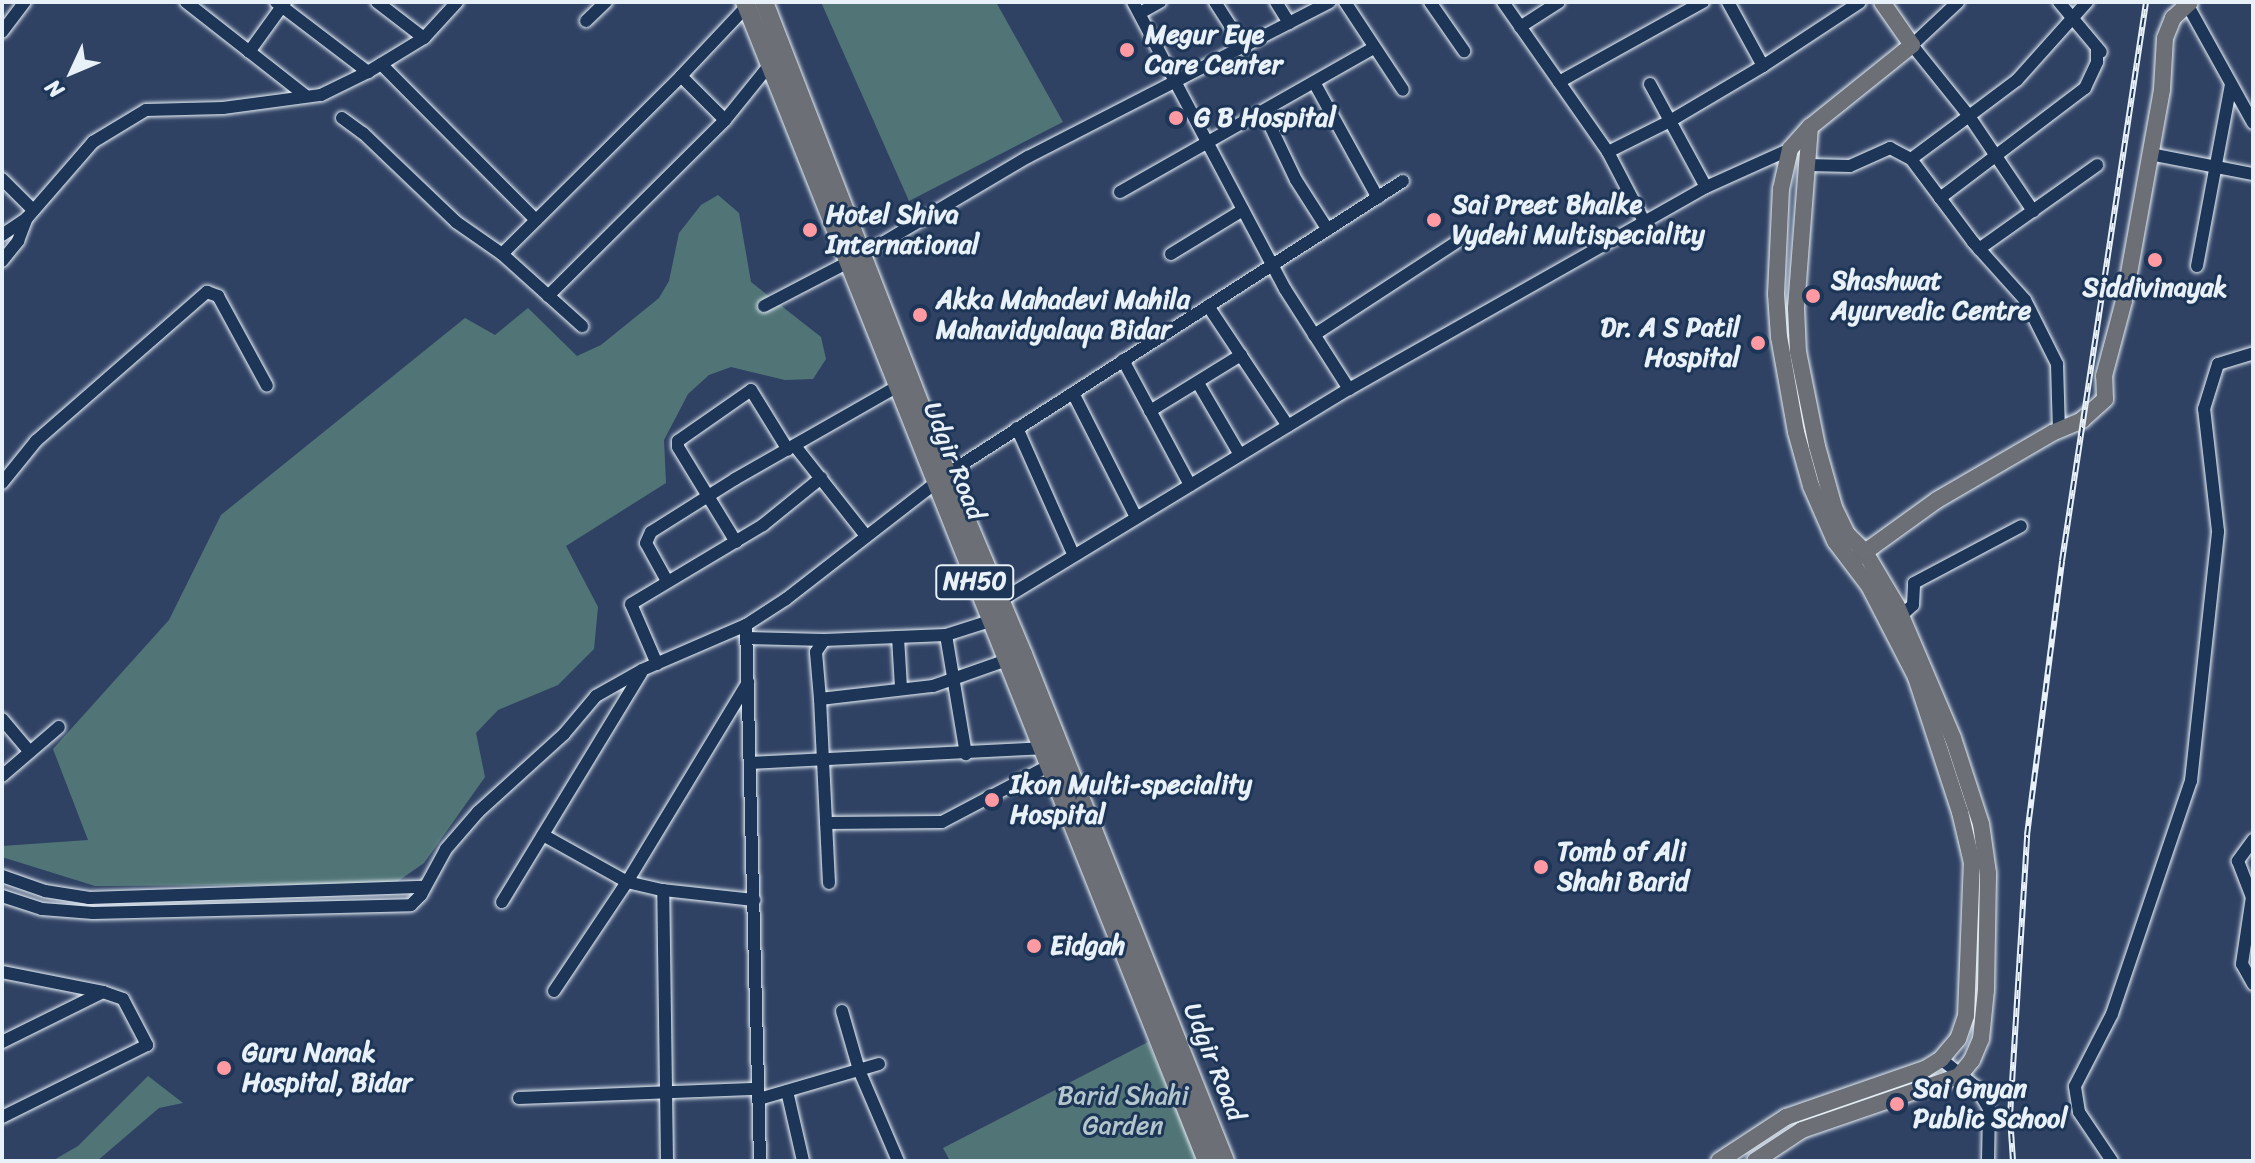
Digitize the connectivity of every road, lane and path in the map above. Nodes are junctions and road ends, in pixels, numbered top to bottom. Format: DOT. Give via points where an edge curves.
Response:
graph roads {
  1 [pos="25,2"];
  2 [pos="186,2"];
  3 [pos="377,2"];
  4 [pos="457,2"];
  5 [pos="606,2"];
  6 [pos="1160,2"];
  7 [pos="1215,2"];
  8 [pos="1276,2"];
  9 [pos="1329,2"];
  10 [pos="1345,2"];
  11 [pos="1430,2"];
  12 [pos="1503,2"];
  13 [pos="1559,2"];
  14 [pos="1703,2"];
  15 [pos="1728,2"];
  16 [pos="1860,2"];
  17 [pos="1882,2"];
  18 [pos="1958,2"];
  19 [pos="2059,2"];
  20 [pos="2087,2"];
  21 [pos="281,4"];
  22 [pos="752,4"];
  23 [pos="2182,7"];
  24 [pos="1136,8"];
  25 [pos="2073,17"];
  26 [pos="586,21"];
  27 [pos="1289,23"];
  28 [pos="1520,27"];
  29 [pos="2,32"];
  30 [pos="424,38"];
  31 [pos="1912,45"];
  32 [pos="1244,47"];
  33 [pos="1374,48"];
  34 [pos="1464,51"];
  35 [pos="249,52"];
  36 [pos="776,58"];
  37 [pos="381,64"];
  38 [pos="1763,66"];
  39 [pos="368,72"];
  40 [pos="681,76"];
  41 [pos="1178,82"];
  42 [pos="1559,82"];
  43 [pos="1315,84"];
  44 [pos="1650,84"];
  45 [pos="2231,85"];
  46 [pos="1403,90"];
  47 [pos="306,96"];
  48 [pos="1264,113"];
  49 [pos="1969,116"];
  50 [pos="342,118"];
  51 [pos="725,120"];
  52 [pos="1670,121"];
  53 [pos="2253,123"];
  54 [pos="1810,127"];
  55 [pos="1208,144"];
  56 [pos="1790,149"];
  57 [pos="1608,152"];
  58 [pos="2150,154"];
  59 [pos="1995,157"];
  60 [pos="1911,159"];
  61 [pos="1808,165"];
  62 [pos="2097,165"];
  63 [pos="2215,166"];
  64 [pos="2253,174"];
  65 [pos="2,179"];
  66 [pos="1403,181"];
  67 [pos="1706,187"];
  68 [pos="1120,192"];
  69 [pos="1378,198"];
  70 [pos="1940,198"];
  71 [pos="1243,210"];
  72 [pos="2033,211"];
  73 [pos="30,214"];
  74 [pos="536,220"];
  75 [pos="1645,223"];
  76 [pos="1328,230"];
  77 [pos="2,235"];
  78 [pos="1458,241"];
  79 [pos="1979,249"];
  80 [pos="502,254"];
  81 [pos="1171,254"];
  82 [pos="854,258"];
  83 [pos="2,261"];
  84 [pos="1272,265"];
  85 [pos="2197,266"];
  86 [pos="548,296"];
  87 [pos="764,306"];
  88 [pos="1208,306"];
  89 [pos="582,326"];
  90 [pos="1314,335"];
  91 [pos="2253,353"];
  92 [pos="1241,355"];
  93 [pos="1123,360"];
  94 [pos="1198,383"];
  95 [pos="267,386"];
  96 [pos="896,387"];
  97 [pos="1349,389"];
  98 [pos="1073,393"];
  99 [pos="1150,411"];
  100 [pos="1288,426"];
  101 [pos="1017,428"];
  102 [pos="2059,431"];
  103 [pos="792,448"];
  104 [pos="1240,455"];
  105 [pos="821,478"];
  106 [pos="941,478"];
  107 [pos="2,483"];
  108 [pos="1190,485"];
  109 [pos="709,496"];
  110 [pos="1136,517"];
  111 [pos="2021,526"];
  112 [pos="866,536"];
  113 [pos="736,542"];
  114 [pos="1073,554"];
  115 [pos="1858,557"];
  116 [pos="667,581"];
  117 [pos="996,612"];
  118 [pos="1901,616"];
  119 [pos="746,631"];
  120 [pos="946,635"];
  121 [pos="898,637"];
  122 [pos="824,640"];
  123 [pos="1007,660"];
  124 [pos="657,664"];
  125 [pos="642,670"];
  126 [pos="956,677"];
  127 [pos="748,682"];
  128 [pos="901,687"];
  129 [pos="820,699"];
  130 [pos="2,719"];
  131 [pos="59,727"];
  132 [pos="30,752"];
  133 [pos="966,754"];
  134 [pos="1054,755"];
  135 [pos="823,762"];
  136 [pos="750,763"];
  137 [pos="2,776"];
  138 [pos="826,823"];
  139 [pos="543,835"];
  140 [pos="2253,840"];
  141 [pos="2,876"];
  142 [pos="627,882"];
  143 [pos="829,883"];
  144 [pos="425,887"];
  145 [pos="663,890"];
  146 [pos="2,896"];
  147 [pos="754,900"];
  148 [pos="502,902"];
  149 [pos="2,972"];
  150 [pos="2253,984"];
  151 [pos="554,991"];
  152 [pos="103,992"];
  153 [pos="842,1011"];
  154 [pos="2,1042"];
  155 [pos="1941,1059"];
  156 [pos="879,1064"];
  157 [pos="859,1070"];
  158 [pos="1959,1076"];
  159 [pos="787,1091"];
  160 [pos="666,1094"];
  161 [pos="759,1094"];
  162 [pos="519,1098"];
  163 [pos="2,1117"];
  164 [pos="1728,1158"];
  165 [pos="667,1161"];
  166 [pos="760,1161"];
  167 [pos="803,1161"];
  168 [pos="898,1161"];
  169 [pos="1207,1161"];
  170 [pos="1225,1161"];
  171 [pos="1755,1161"];
  172 [pos="1988,1161"];
  173 [pos="2112,1161"];
  1 -- 29 [label="street"];
  2 -- 35 [label="street"];
  3 -- 30 [label="street"];
  4 -- 30 [label="street"];
  5 -- 26 [label="street"];
  6 -- 24 [label="street"];
  7 -- 32 [label="street"];
  8 -- 27 [label="street"];
  9 -- 27 [label="street"];
  10 -- 33 [label="street"];
  11 -- 34 [label="street"];
  12 -- 28 [label="street"];
  13 -- 28 [label="street"];
  14 -- 42 [label="street"];
  15 -- 38 [label="street"];
  16 -- 38 [label="street"];
  17 -- 31 [label="main road"];
  18 -- 31 [label="street"];
  19 -- 25 [label="street"];
  20 -- 25 [label="street"];
  21 -- 35 [label="street"];
  21 -- 39 [label="street"];
  22 -- 36 [label="highway, Udgir Road / NH50"];
  22 -- 40 [label="street"];
  23 -- 45 [label="street"];
  23 -- 58 [label="main road" via="2165,38"];
  24 -- 41 [label="street"];
  25 -- 49 [label="street" via="2017,80"];
  25 -- 59 [label="street" via="2101,52 2085,88"];
  27 -- 32 [label="street"];
  28 -- 42 [label="street"];
  30 -- 37 [label="street"];
  31 -- 49 [label="street"];
  31 -- 54 [label="main road"];
  32 -- 41 [label="street"];
  33 -- 43 [label="street"];
  33 -- 46 [label="street"];
  35 -- 47 [label="street"];
  36 -- 51 [label="street"];
  36 -- 82 [label="highway, Udgir Road / NH50"];
  37 -- 39 [label="street"];
  37 -- 74 [label="street"];
  38 -- 52 [label="street"];
  39 -- 47 [label="street" via="321,95"];
  40 -- 51 [label="street"];
  40 -- 74 [label="street"];
  41 -- 55 [label="street"];
  41 -- 82 [label="street" via="1028,157"];
  42 -- 57 [label="street"];
  43 -- 48 [label="street"];
  43 -- 69 [label="street"];
  44 -- 52 [label="street"];
  45 -- 53 [label="street"];
  45 -- 63 [label="street"];
  47 -- 73 [label="street" via="223,108 146,110 93,142"];
  48 -- 55 [label="street"];
  48 -- 76 [label="street" via="1296,180"];
  49 -- 59 [label="street"];
  49 -- 60 [label="street"];
  50 -- 80 [label="street" via="456,222"];
  51 -- 86 [label="street"];
  52 -- 57 [label="street"];
  52 -- 67 [label="street"];
  54 -- 56 [label="main road"];
  54 -- 61 [label="main road"];
  55 -- 68 [label="street"];
  55 -- 71 [label="street"];
  56 -- 67 [label="street"];
  56 -- 115 [label="main road" via="1781,189 1779,337 1811,486 1835,541"];
  57 -- 75 [label="street"];
  58 -- 63 [label="street"];
  58 -- 102 [label="main road" via="2124,301 2104,376 2105,399 2082,420"];
  59 -- 70 [label="street"];
  59 -- 72 [label="street"];
  60 -- 61 [label="street" via="1890,148 1850,166"];
  60 -- 70 [label="street"];
  61 -- 115 [label="main road" via="1796,308 1798,352 1834,507"];
  62 -- 72 [label="street"];
  63 -- 64 [label="street"];
  63 -- 85 [label="street"];
  65 -- 73 [label="street"];
  66 -- 69 [label="street"];
  67 -- 75 [label="street"];
  69 -- 76 [label="street"];
  70 -- 79 [label="street"];
  71 -- 81 [label="street"];
  71 -- 84 [label="street"];
  72 -- 79 [label="street"];
  73 -- 77 [label="street"];
  73 -- 83 [label="street"];
  74 -- 80 [label="street"];
  75 -- 97 [label="street"];
  76 -- 84 [label="street"];
  78 -- 90 [label="street"];
  79 -- 102 [label="street" via="2025,300 2057,364"];
  80 -- 86 [label="street"];
  82 -- 87 [label="street"];
  82 -- 96 [label="highway, Udgir Road / NH50"];
  82 -- 106 [label="highway, Udgir Road / NH50"];
  84 -- 88 [label="street"];
  84 -- 90 [label="street"];
  86 -- 89 [label="street"];
  88 -- 92 [label="street"];
  88 -- 93 [label="street"];
  90 -- 97 [label="street"];
  91 -- 173 [label="street" via="2218,364 2204,409 2218,531 2191,781 2112,1014 2075,1086 2079,1112"];
  92 -- 94 [label="street"];
  92 -- 100 [label="street"];
  93 -- 98 [label="street"];
  93 -- 99 [label="street"];
  94 -- 99 [label="street"];
  94 -- 104 [label="street"];
  95 -- 107 [label="street" via="218,296 207,292 36,441"];
  96 -- 103 [label="street"];
  96 -- 106 [label="highway, Udgir Road / NH50"];
  97 -- 100 [label="street"];
  98 -- 101 [label="street"];
  98 -- 110 [label="street"];
  99 -- 108 [label="street"];
  100 -- 104 [label="street"];
  101 -- 106 [label="street"];
  101 -- 114 [label="street"];
  102 -- 115 [label="main road" via="1937,500"];
  103 -- 105 [label="street"];
  103 -- 109 [label="street"];
  103 -- 109 [label="street" via="751,390 678,441"];
  104 -- 108 [label="street"];
  105 -- 112 [label="street"];
  105 -- 113 [label="street"];
  106 -- 112 [label="street"];
  106 -- 117 [label="highway, Udgir Road / NH50"];
  108 -- 110 [label="street"];
  109 -- 113 [label="street"];
  109 -- 116 [label="street" via="648,537 646,543"];
  110 -- 114 [label="street"];
  111 -- 118 [label="street" via="1914,583 1913,605"];
  112 -- 119 [label="street"];
  113 -- 116 [label="street"];
  114 -- 117 [label="street"];
  115 -- 118 [label="main road"];
  115 -- 155 [label="main road" via="1916,677 1972,863 1966,1016 1958,1039"];
  116 -- 124 [label="street" via="631,604"];
  117 -- 120 [label="street"];
  117 -- 123 [label="highway, Udgir Road / NH50"];
  117 -- 134 [label="highway, Udgir Road / NH50"];
  118 -- 158 [label="main road" via="1953,738 1981,824 1988,873 1981,1039"];
  119 -- 122 [label="street"];
  119 -- 124 [label="street"];
  119 -- 127 [label="street"];
  120 -- 121 [label="street"];
  120 -- 126 [label="street"];
  121 -- 122 [label="street"];
  121 -- 128 [label="street"];
  122 -- 129 [label="street" via="816,652"];
  123 -- 126 [label="street"];
  123 -- 134 [label="highway, Udgir Road / NH50"];
  124 -- 125 [label="street"];
  125 -- 139 [label="street"];
  125 -- 144 [label="street" via="596,696 564,734 478,812 446,849"];
  126 -- 128 [label="street" via="933,686"];
  126 -- 133 [label="street"];
  127 -- 136 [label="street"];
  127 -- 142 [label="street"];
  128 -- 129 [label="street"];
  129 -- 135 [label="street"];
  130 -- 132 [label="street"];
  131 -- 132 [label="street"];
  132 -- 137 [label="street"];
  133 -- 134 [label="street"];
  133 -- 135 [label="street"];
  134 -- 138 [label="street" via="942,822"];
  134 -- 169 [label="highway, Udgir Road / NH50"];
  134 -- 170 [label="highway, Udgir Road / NH50"];
  135 -- 136 [label="street"];
  135 -- 138 [label="street"];
  136 -- 147 [label="street"];
  138 -- 143 [label="street"];
  139 -- 142 [label="street"];
  139 -- 148 [label="street"];
  140 -- 150 [label="street" via="2238,861 2252,897 2242,964"];
  141 -- 144 [label="street" via="45,891 89,898"];
  142 -- 145 [label="street"];
  142 -- 151 [label="street"];
  144 -- 146 [label="street" via="411,905 93,913 42,909"];
  145 -- 147 [label="street"];
  145 -- 160 [label="street"];
  147 -- 161 [label="street"];
  149 -- 152 [label="street"];
  152 -- 154 [label="street"];
  152 -- 163 [label="street" via="123,999 147,1045"];
  153 -- 157 [label="street"];
  155 -- 158 [label="street"];
  155 -- 164 [label="main road" via="1786,1117"];
  156 -- 157 [label="street"];
  157 -- 159 [label="street"];
  157 -- 168 [label="street"];
  158 -- 171 [label="main road" via="1802,1130"];
  158 -- 172 [label="street" via="1976,1087 1989,1109"];
  159 -- 161 [label="street"];
  159 -- 167 [label="street"];
  160 -- 161 [label="street"];
  160 -- 162 [label="street"];
  160 -- 165 [label="street"];
  161 -- 166 [label="street"];
}
